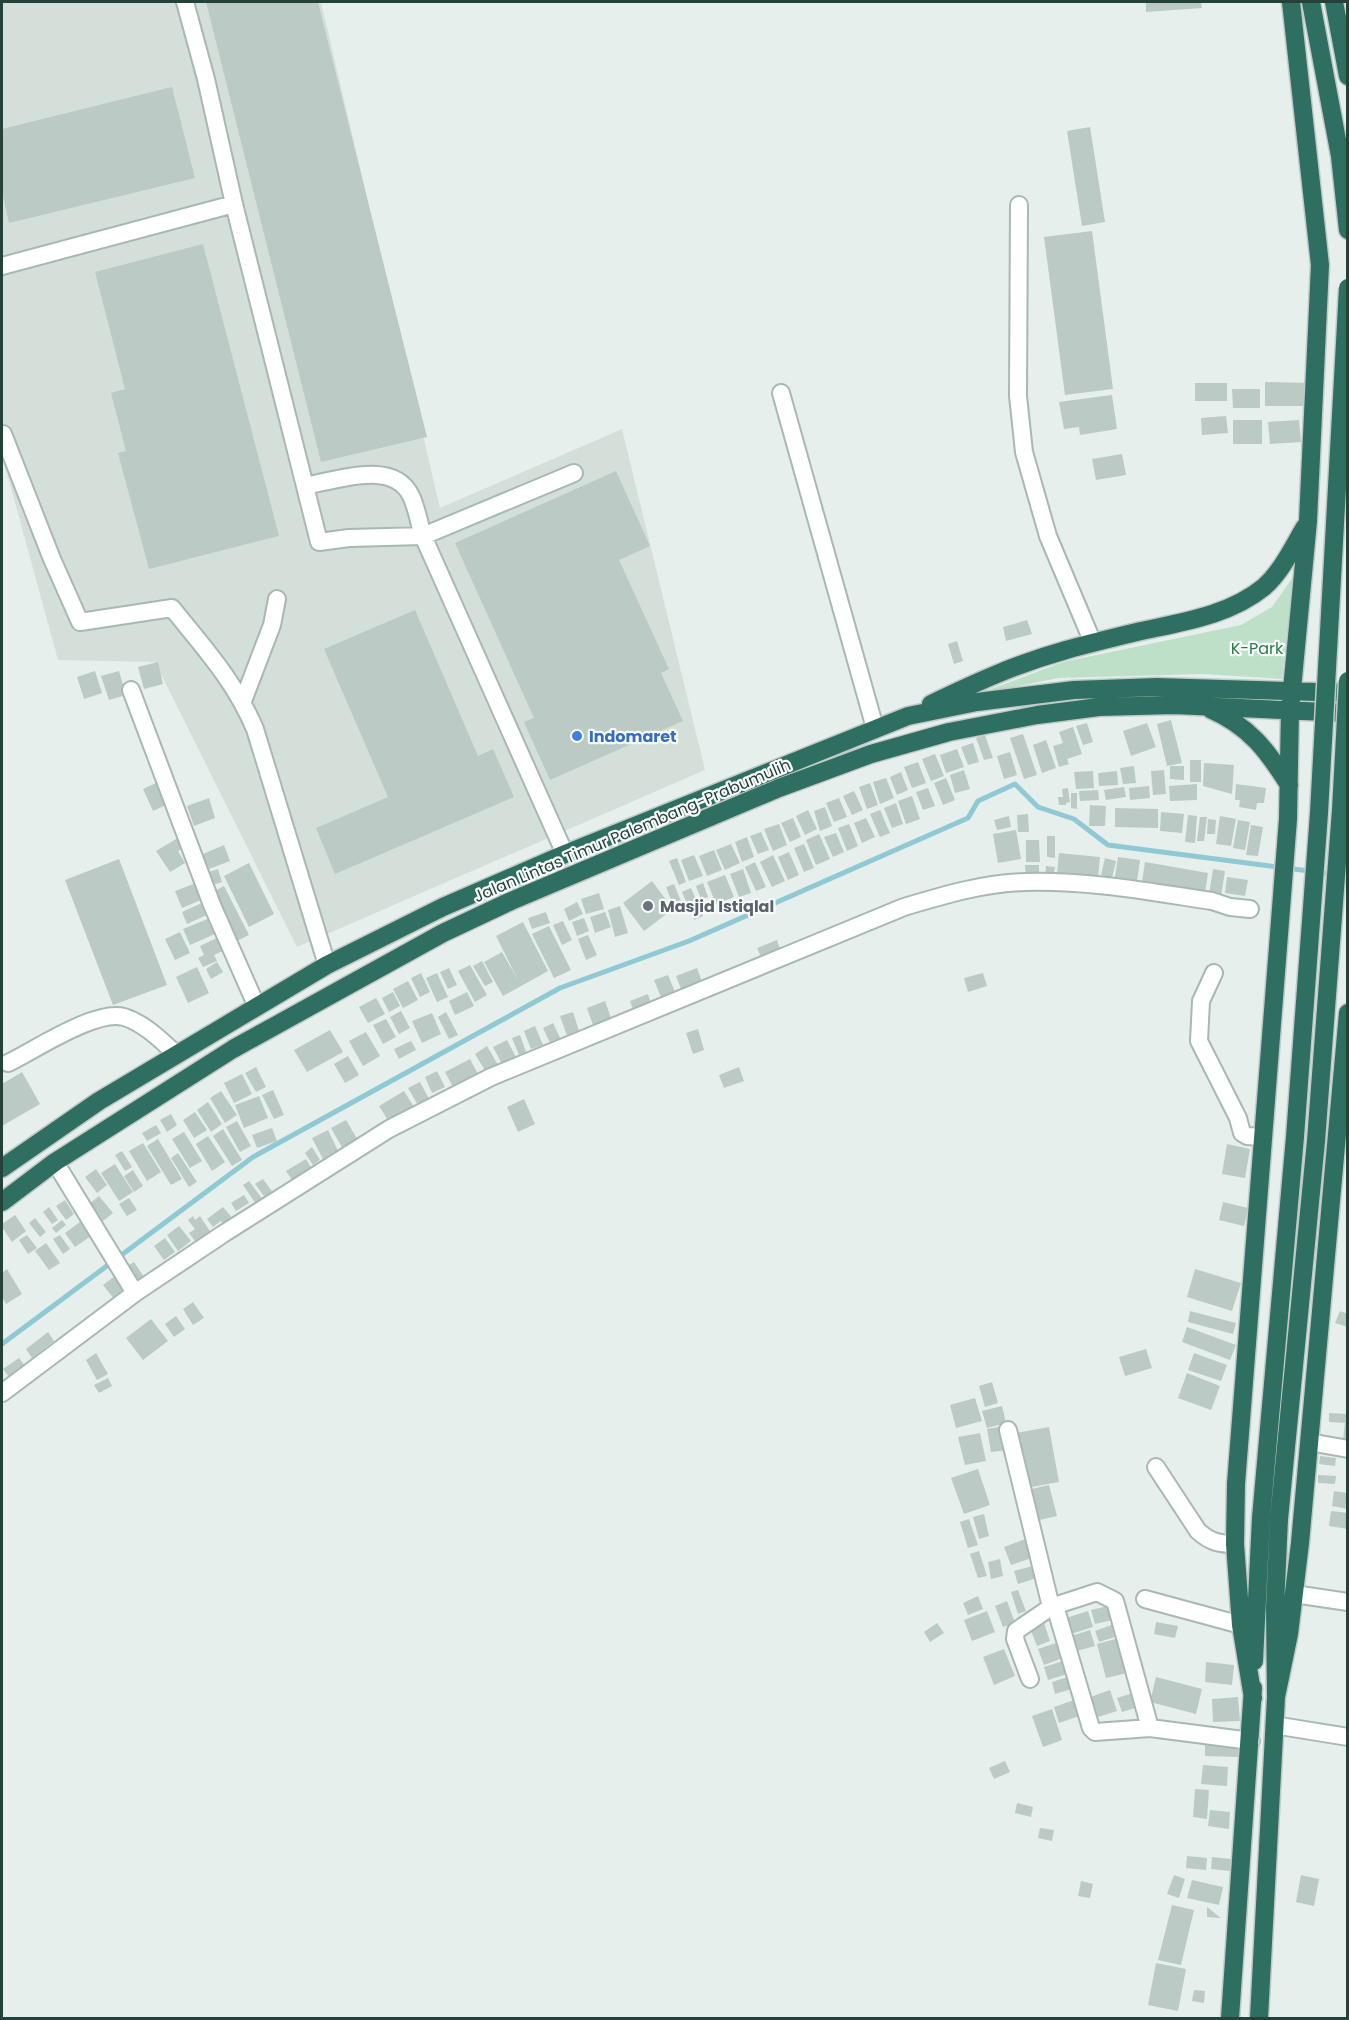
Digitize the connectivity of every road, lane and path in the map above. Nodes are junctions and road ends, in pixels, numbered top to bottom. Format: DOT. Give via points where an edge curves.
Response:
graph roads {
  1 [pos="185,2"];
  2 [pos="1291,2"];
  3 [pos="1311,2"];
  4 [pos="1334,2"];
  5 [pos="1347,76"];
  6 [pos="234,204"];
  7 [pos="1019,206"];
  8 [pos="1347,230"];
  9 [pos="2,266"];
  10 [pos="1347,288"];
  11 [pos="782,393"];
  12 [pos="2,435"];
  13 [pos="574,473"];
  14 [pos="305,486"];
  15 [pos="1308,521"];
  16 [pos="423,536"];
  17 [pos="277,599"];
  18 [pos="1093,643"];
  19 [pos="1347,681"];
  20 [pos="131,690"];
  21 [pos="1292,690"];
  22 [pos="1347,693"];
  23 [pos="243,701"];
  24 [pos="1202,706"];
  25 [pos="1290,710"];
  26 [pos="1347,713"];
  27 [pos="908,716"];
  28 [pos="875,728"];
  29 [pos="1289,785"];
  30 [pos="565,854"];
  31 [pos="1250,909"];
  32 [pos="327,965"];
  33 [pos="1214,973"];
  34 [pos="257,1007"];
  35 [pos="1347,1013"];
  36 [pos="177,1054"];
  37 [pos="8,1063"];
  38 [pos="146,1073"];
  39 [pos="159,1096"];
  40 [pos="1347,1098"];
  41 [pos="1263,1137"];
  42 [pos="1336,1139"];
  43 [pos="55,1162"];
  44 [pos="2,1168"];
  45 [pos="2,1202"];
  46 [pos="135,1293"];
  47 [pos="2,1393"];
  48 [pos="1008,1430"];
  49 [pos="1309,1442"];
  50 [pos="1347,1449"];
  51 [pos="1155,1467"];
  52 [pos="1270,1519"];
  53 [pos="1235,1544"];
  54 [pos="1294,1594"];
  55 [pos="1145,1599"];
  56 [pos="1347,1602"];
  57 [pos="1053,1606"];
  58 [pos="1241,1625"];
  59 [pos="1030,1679"];
  60 [pos="1276,1697"];
  61 [pos="1253,1698"];
  62 [pos="1274,1725"];
  63 [pos="1150,1728"];
  64 [pos="1347,1737"];
  65 [pos="1251,1741"];
  66 [pos="1230,2019"];
  67 [pos="1258,2019"];
  1 -- 6 [label="street"];
  2 -- 15 [label="highway" via="1320,265"];
  3 -- 8 [label="highway" via="1340,156"];
  4 -- 5 [label="highway"];
  6 -- 9 [label="street"];
  6 -- 14 [label="street"];
  7 -- 18 [label="street" via="1018,396 1024,452 1048,536"];
  10 -- 52 [label="highway, bridge" via="1319,813"];
  11 -- 28 [label="street"];
  12 -- 23 [label="street" via="80,622 172,608"];
  13 -- 16 [label="street"];
  14 -- 16 [label="street" via="361,475 390,476 402,482 411,496"];
  14 -- 16 [label="street" via="319,542"];
  15 -- 18 [label="highway" via="1276,574 1248,598 1193,620"];
  15 -- 21 [label="highway"];
  16 -- 30 [label="street"];
  17 -- 23 [label="street" via="272,625"];
  18 -- 27 [label="highway" via="1019,664"];
  19 -- 52 [label="highway, bridge" via="1316,1141"];
  20 -- 34 [label="street" via="212,905"];
  21 -- 22 [label="highway, Jalan Lintas Timur Palembang-Prabumulih"];
  21 -- 25 [label="highway"];
  21 -- 27 [label="highway, Jalan Lintas Timur Palembang-Prabumulih" via="1074,690 977,702"];
  23 -- 32 [label="street"];
  24 -- 25 [label="highway, Jalan Lintas Timur Palembang-Prabumulih"];
  24 -- 29 [label="highway" via="1226,716 1258,741"];
  24 -- 39 [label="highway, Jalan Lintas Timur Palembang-Prabumulih" via="1099,707 1048,714 949,732 872,754 758,797 443,933 275,1024"];
  25 -- 26 [label="highway, Jalan Lintas Timur Palembang-Prabumulih"];
  25 -- 29 [label="highway"];
  27 -- 28 [label="highway, Jalan Lintas Timur Palembang-Prabumulih"];
  28 -- 30 [label="highway, Jalan Lintas Timur Palembang-Prabumulih"];
  29 -- 41 [label="highway"];
  30 -- 32 [label="highway, Jalan Lintas Timur Palembang-Prabumulih"];
  31 -- 46 [label="street" via="1099,885 1024,882 958,890 904,907 491,1077 389,1129"];
  32 -- 34 [label="highway, Jalan Lintas Timur Palembang-Prabumulih"];
  33 -- 41 [label="street" via="1201,1000 1199,1041 1242,1133"];
  34 -- 36 [label="highway, Jalan Lintas Timur Palembang-Prabumulih"];
  35 -- 42 [label="highway"];
  36 -- 37 [label="street" via="137,1023 112,1016 88,1022"];
  36 -- 38 [label="highway, Jalan Lintas Timur Palembang-Prabumulih"];
  38 -- 39 [label="highway"];
  38 -- 44 [label="highway, Jalan Lintas Timur Palembang-Prabumulih"];
  39 -- 43 [label="highway, Jalan Lintas Timur Palembang-Prabumulih"];
  40 -- 42 [label="street"];
  41 -- 53 [label="highway" via="1236,1484"];
  42 -- 49 [label="highway"];
  43 -- 45 [label="highway, Jalan Lintas Timur Palembang-Prabumulih"];
  43 -- 46 [label="street"];
  46 -- 47 [label="street"];
  48 -- 57 [label="street"];
  49 -- 50 [label="street"];
  49 -- 54 [label="highway"];
  51 -- 53 [label="street" via="1198,1531 1219,1544"];
  52 -- 60 [label="highway"];
  52 -- 61 [label="highway"];
  53 -- 58 [label="highway"];
  54 -- 56 [label="street"];
  54 -- 60 [label="highway"];
  55 -- 58 [label="street"];
  57 -- 59 [label="street" via="1016,1631 1015,1639"];
  57 -- 63 [label="street" via="1091,1728 1095,1732"];
  57 -- 63 [label="street" via="1097,1592 1115,1601"];
  58 -- 61 [label="highway"];
  60 -- 62 [label="highway"];
  61 -- 65 [label="highway"];
  62 -- 64 [label="street"];
  62 -- 67 [label="highway"];
  63 -- 65 [label="street"];
  65 -- 66 [label="highway"];
}
